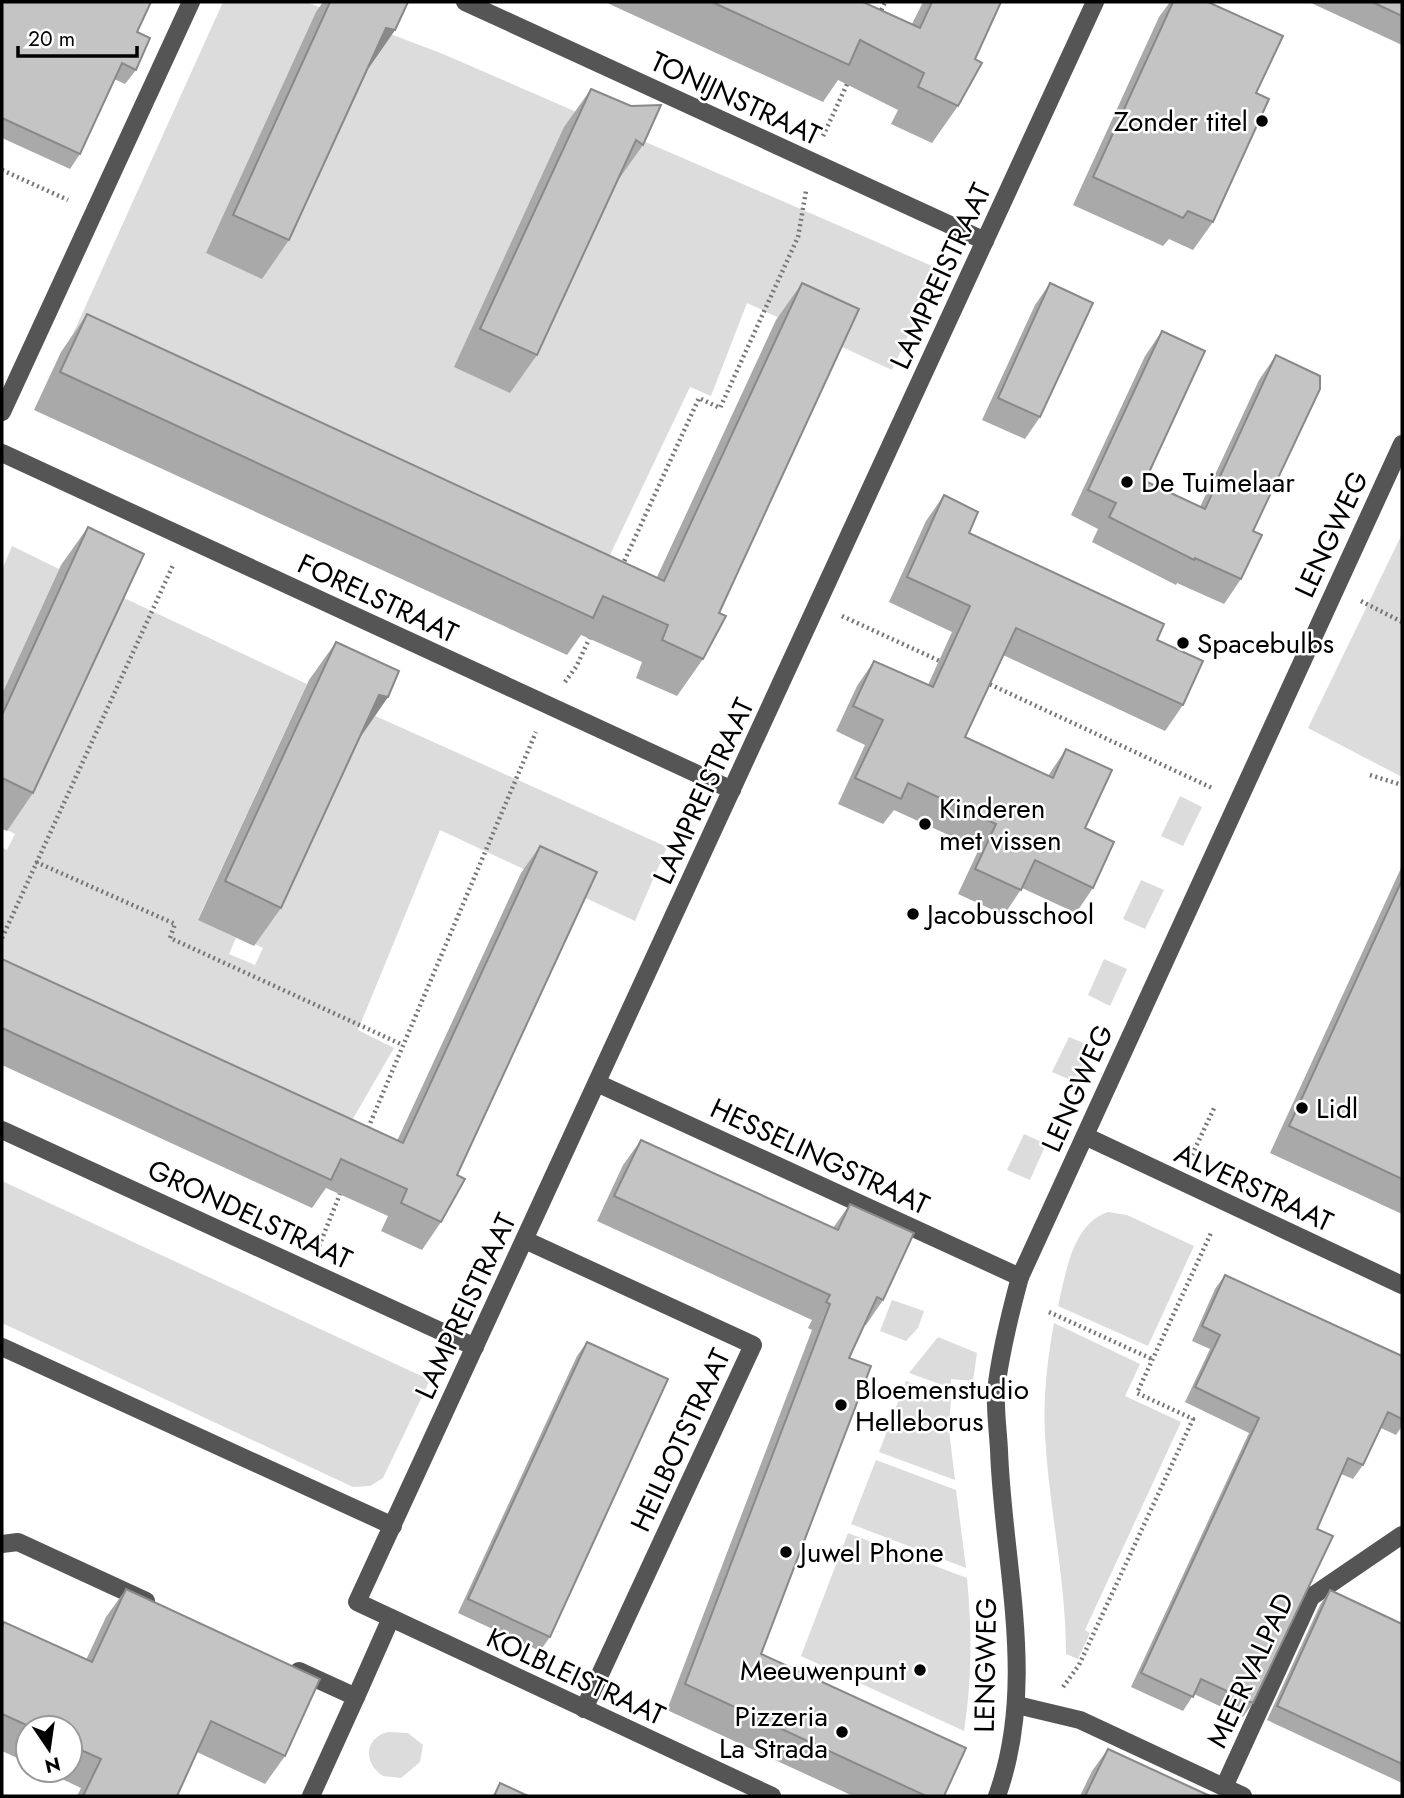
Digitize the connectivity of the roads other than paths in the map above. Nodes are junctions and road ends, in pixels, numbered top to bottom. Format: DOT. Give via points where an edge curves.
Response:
graph roads {
  1 [pos="191,2"];
  2 [pos="465,2"];
  3 [pos="1095,2"];
  4 [pos="985,241"];
  5 [pos="2,412"];
  6 [pos="1402,443"];
  7 [pos="2,453"];
  8 [pos="732,790"];
  9 [pos="597,1083"];
  10 [pos="2,1130"];
  11 [pos="1085,1136"];
  12 [pos="525,1240"];
  13 [pos="1020,1277"];
  14 [pos="1402,1285"];
  15 [pos="2,1347"];
  16 [pos="475,1348"];
  17 [pos="393,1526"];
  18 [pos="1402,1535"];
  19 [pos="2,1544"];
  20 [pos="357,1602"];
  21 [pos="157,1606"];
  22 [pos="391,1618"];
  23 [pos="282,1662"];
  24 [pos="356,1697"];
  25 [pos="1017,1705"];
  26 [pos="584,1709"];
  27 [pos="1224,1787"];
  28 [pos="311,1796"];
  29 [pos="772,1796"];
  30 [pos="997,1796"];
  31 [pos="1243,1796"];
  1 -- 5 [label="street"];
  2 -- 4 [label="street, TONIJNSTRAAT"];
  3 -- 4 [label="street, LAMPREISTRAAT"];
  4 -- 8 [label="street, LAMPREISTRAAT"];
  6 -- 11 [label="street, LENGWEG"];
  7 -- 8 [label="street, FORELSTRAAT"];
  8 -- 9 [label="street, LAMPREISTRAAT"];
  9 -- 12 [label="street, LAMPREISTRAAT"];
  9 -- 13 [label="street, HESSELINGSTRAAT"];
  10 -- 16 [label="street, GRONDELSTRAAT"];
  11 -- 13 [label="street, LENGWEG"];
  11 -- 14 [label="street, ALVERSTRAAT"];
  12 -- 16 [label="street, LAMPREISTRAAT"];
  12 -- 26 [label="street, HEILBOTSTRAAT" via="753,1345"];
  13 -- 25 [label="street, LENGWEG" via="996,1392 1000,1491 1015,1597"];
  15 -- 17 [label="street"];
  16 -- 17 [label="street, LAMPREISTRAAT"];
  17 -- 20 [label="street, LAMPREISTRAAT"];
  18 -- 27 [label="street, MEERVALPAD" via="1311,1597"];
  19 -- 21 [label="street" via="18,1542"];
  20 -- 22 [label="street, KOLBLEISTRAAT"];
  22 -- 24 [label="street"];
  22 -- 26 [label="street, KOLBLEISTRAAT"];
  23 -- 24 [label="street"];
  24 -- 28 [label="street"];
  25 -- 27 [label="street" via="1080,1720"];
  25 -- 30 [label="street, LENGWEG"];
  26 -- 29 [label="street, KOLBLEISTRAAT"];
  27 -- 31 [label="street"];
}
